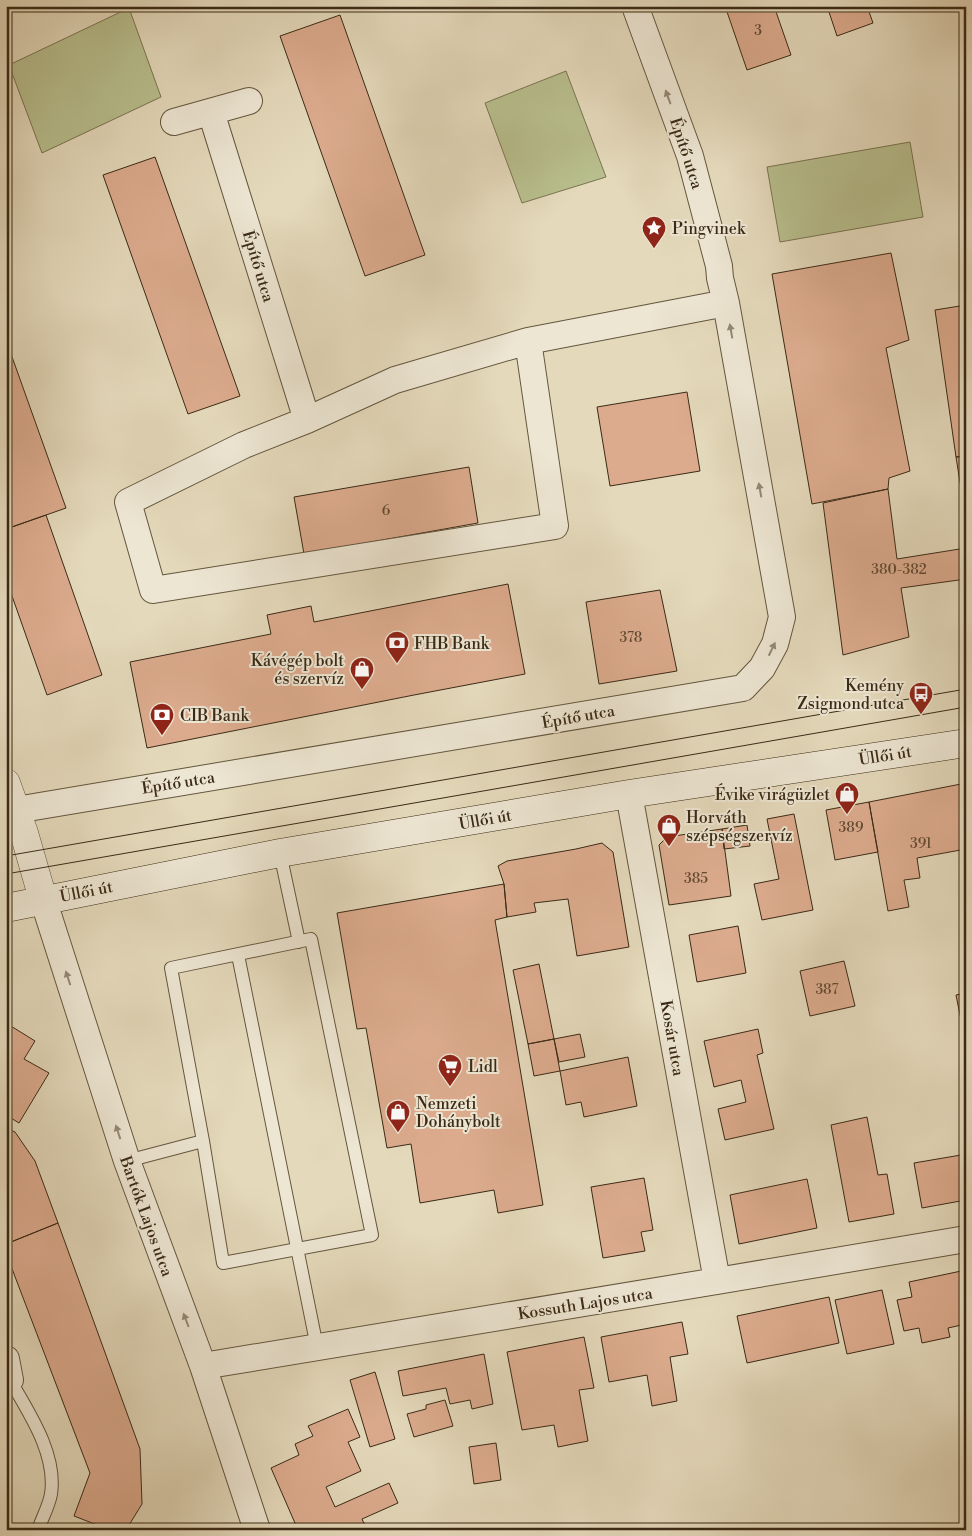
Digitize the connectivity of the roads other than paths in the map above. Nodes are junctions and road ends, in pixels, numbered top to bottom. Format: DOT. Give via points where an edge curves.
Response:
graph roads {
  1 [pos="635,6"];
  2 [pos="250,101"];
  3 [pos="211,112"];
  4 [pos="174,122"];
  5 [pos="726,303"];
  6 [pos="528,341"];
  7 [pos="307,420"];
  8 [pos="966,743"];
  9 [pos="6,783"];
  10 [pos="629,794"];
  11 [pos="16,810"];
  12 [pos="280,854"];
  13 [pos="43,899"];
  14 [pos="6,908"];
  15 [pos="299,942"];
  16 [pos="238,955"];
  17 [pos="203,1141"];
  18 [pos="127,1160"];
  19 [pos="966,1239"];
  20 [pos="296,1249"];
  21 [pos="717,1281"];
  22 [pos="317,1348"];
  23 [pos="203,1366"];
  24 [pos="7,1373"];
  25 [pos="38,1530"];
  26 [pos="257,1530"];
  5 -- 1 [label="street, Építő utca, one-way" via="690,156"];
  2 -- 3 [label="street"];
  3 -- 4 [label="street"];
  3 -- 7 [label="street, Építő utca"];
  5 -- 6 [label="street"];
  11 -- 5 [label="street, Építő utca, one-way" via="743,688 762,668 775,644 782,617"];
  6 -- 7 [label="street" via="395,380"];
  6 -- 7 [label="street" via="555,526 153,590 128,502 244,446"];
  8 -- 10 [label="main road, Üllői út"];
  9 -- 11 [label="main road"];
  10 -- 12 [label="main road, Üllői út"];
  10 -- 21 [label="street, Kosár utca"];
  11 -- 13 [label="main road"];
  12 -- 13 [label="main road, Üllői út"];
  12 -- 15 [label="lane"];
  13 -- 14 [label="main road, Üllői út"];
  18 -- 13 [label="street, Bartók Lajos utca, one-way"];
  15 -- 16 [label="lane"];
  15 -- 20 [label="lane" via="311,939 372,1235"];
  16 -- 17 [label="lane" via="171,968"];
  16 -- 20 [label="lane"];
  17 -- 18 [label="lane"];
  17 -- 20 [label="lane" via="223,1263"];
  23 -- 18 [label="street, Bartók Lajos utca, one-way"];
  19 -- 21 [label="street, Kossuth Lajos utca"];
  20 -- 22 [label="lane"];
  21 -- 22 [label="street, Kossuth Lajos utca"];
  22 -- 23 [label="street, Kossuth Lajos utca"];
  23 -- 26 [label="street, Bartók Lajos utca"];
  24 -- 25 [label="lane" via="37,1427 51,1464 51,1494"];
}
